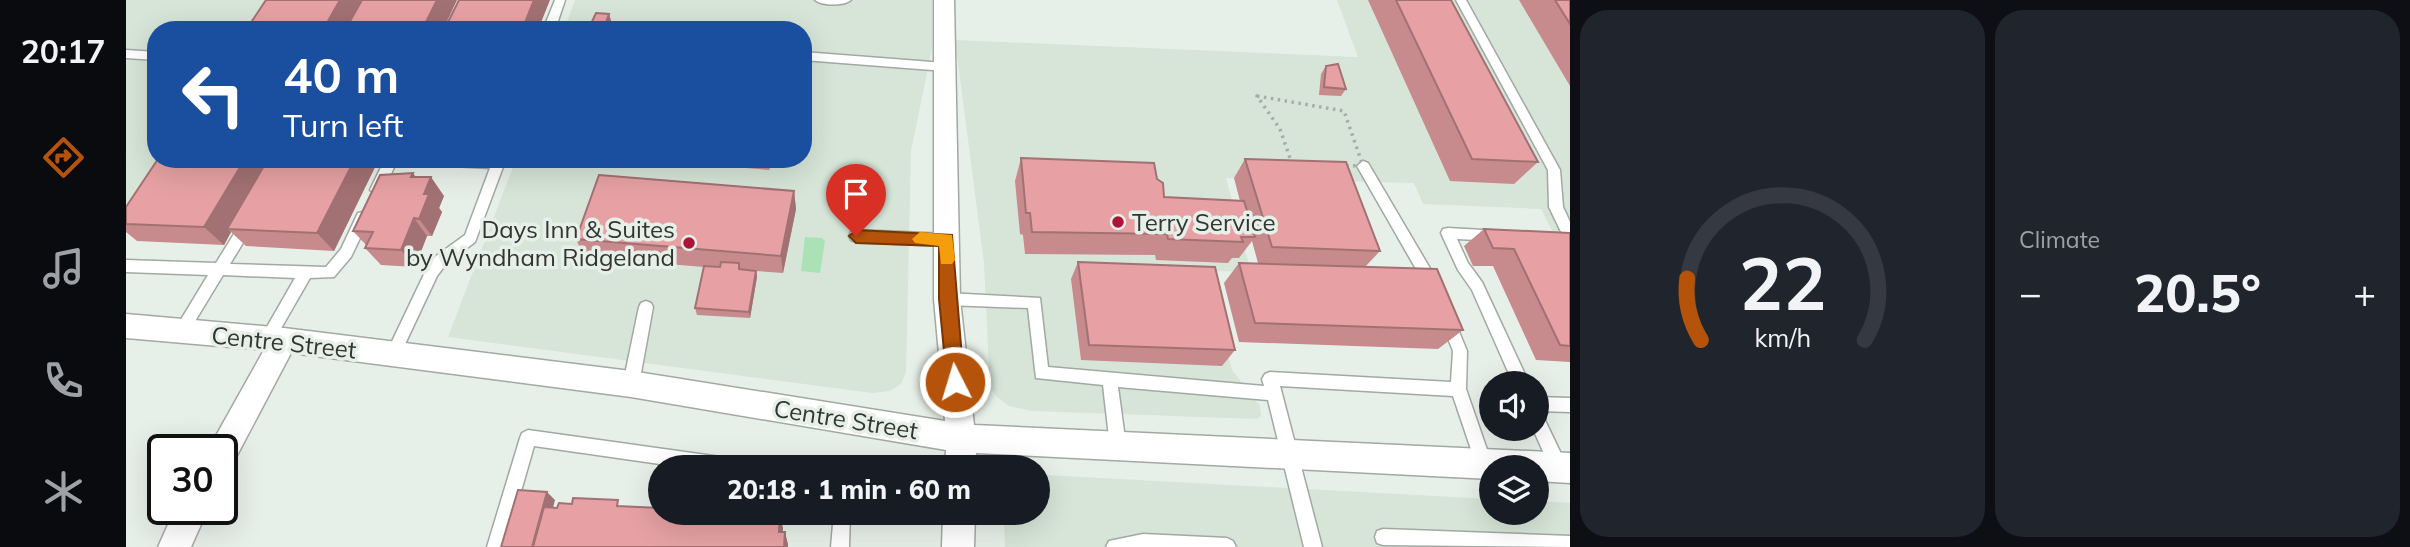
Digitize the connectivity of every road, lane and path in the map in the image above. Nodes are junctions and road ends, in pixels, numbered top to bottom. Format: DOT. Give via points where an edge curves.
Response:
graph roads {
  1 [pos="560,0"];
  2 [pos="820,0"];
  3 [pos="846,0"];
  4 [pos="944,0"];
  5 [pos="1461,0"];
  6 [pos="552,21"];
  7 [pos="126,54"];
  8 [pos="147,56"];
  9 [pos="812,57"];
  10 [pos="945,67"];
  11 [pos="1363,166"];
  12 [pos="387,168"];
  13 [pos="497,168"];
  14 [pos="254,213"];
  15 [pos="856,236"];
  16 [pos="1513,236"];
  17 [pos="947,240"];
  18 [pos="1566,241"];
  19 [pos="126,266"];
  20 [pos="219,270"];
  21 [pos="305,274"];
  22 [pos="947,299"];
  23 [pos="646,307"];
  24 [pos="126,326"];
  25 [pos="181,331"];
  26 [pos="275,340"];
  27 [pos="393,354"];
  28 [pos="1516,371"];
  29 [pos="1110,380"];
  30 [pos="631,384"];
  31 [pos="1458,389"];
  32 [pos="1274,394"];
  33 [pos="1549,404"];
  34 [pos="1570,405"];
  35 [pos="231,434"];
  36 [pos="1549,441"];
  37 [pos="1118,446"];
  38 [pos="960,452"];
  39 [pos="1289,454"];
  40 [pos="649,455"];
  41 [pos="1481,455"];
  42 [pos="1479,464"];
  43 [pos="1564,468"];
  44 [pos="184,525"];
  45 [pos="841,525"];
  46 [pos="959,525"];
  47 [pos="1383,537"];
  48 [pos="1570,545"];
  49 [pos="174,547"];
  50 [pos="496,547"];
  51 [pos="840,547"];
  52 [pos="958,547"];
  53 [pos="1115,547"];
  54 [pos="1227,547"];
  55 [pos="1313,547"];
  1 -- 6 [label="lane"];
  2 -- 3 [label="lane"];
  4 -- 10 [label="street"];
  5 -- 18 [label="lane" via="1554,170 1556,208"];
  7 -- 8 [label="lane"];
  9 -- 10 [label="lane"];
  10 -- 17 [label="street"];
  11 -- 11 [label="path" via="1344,111 1257,96 1280,129 1292,164"];
  11 -- 31 [label="lane" via="1435,289 1460,351"];
  12 -- 21 [label="lane" via="336,267 329,273"];
  13 -- 27 [label="lane" via="470,237 432,272"];
  14 -- 20 [label="lane"];
  15 -- 17 [label="lane"];
  16 -- 28 [label="lane" via="1448,233"];
  17 -- 22 [label="street"];
  19 -- 20 [label="lane"];
  20 -- 21 [label="lane"];
  20 -- 25 [label="lane"];
  21 -- 26 [label="lane"];
  22 -- 29 [label="lane" via="1035,302 1041,373"];
  22 -- 38 [label="street"];
  23 -- 30 [label="lane"];
  24 -- 25 [label="street, Centre Street"];
  25 -- 26 [label="street, Centre Street"];
  26 -- 27 [label="street, Centre Street"];
  26 -- 35 [label="street"];
  27 -- 30 [label="street, Centre Street"];
  29 -- 32 [label="lane"];
  29 -- 37 [label="lane"];
  30 -- 38 [label="street, Centre Street"];
  31 -- 32 [label="lane" via="1270,379"];
  31 -- 41 [label="lane"];
  32 -- 39 [label="lane"];
  33 -- 34 [label="lane"];
  36 -- 43 [label="lane"];
  37 -- 38 [label="street, Centre Street"];
  37 -- 39 [label="street, Centre Street"];
  39 -- 42 [label="street, Centre Street"];
  39 -- 55 [label="lane"];
  40 -- 50 [label="lane" via="528,438"];
  44 -- 49 [label="street"];
  45 -- 51 [label="lane"];
  46 -- 52 [label="street"];
  47 -- 48 [label="lane"];
  53 -- 54 [label="lane" via="1143,543"];
}
